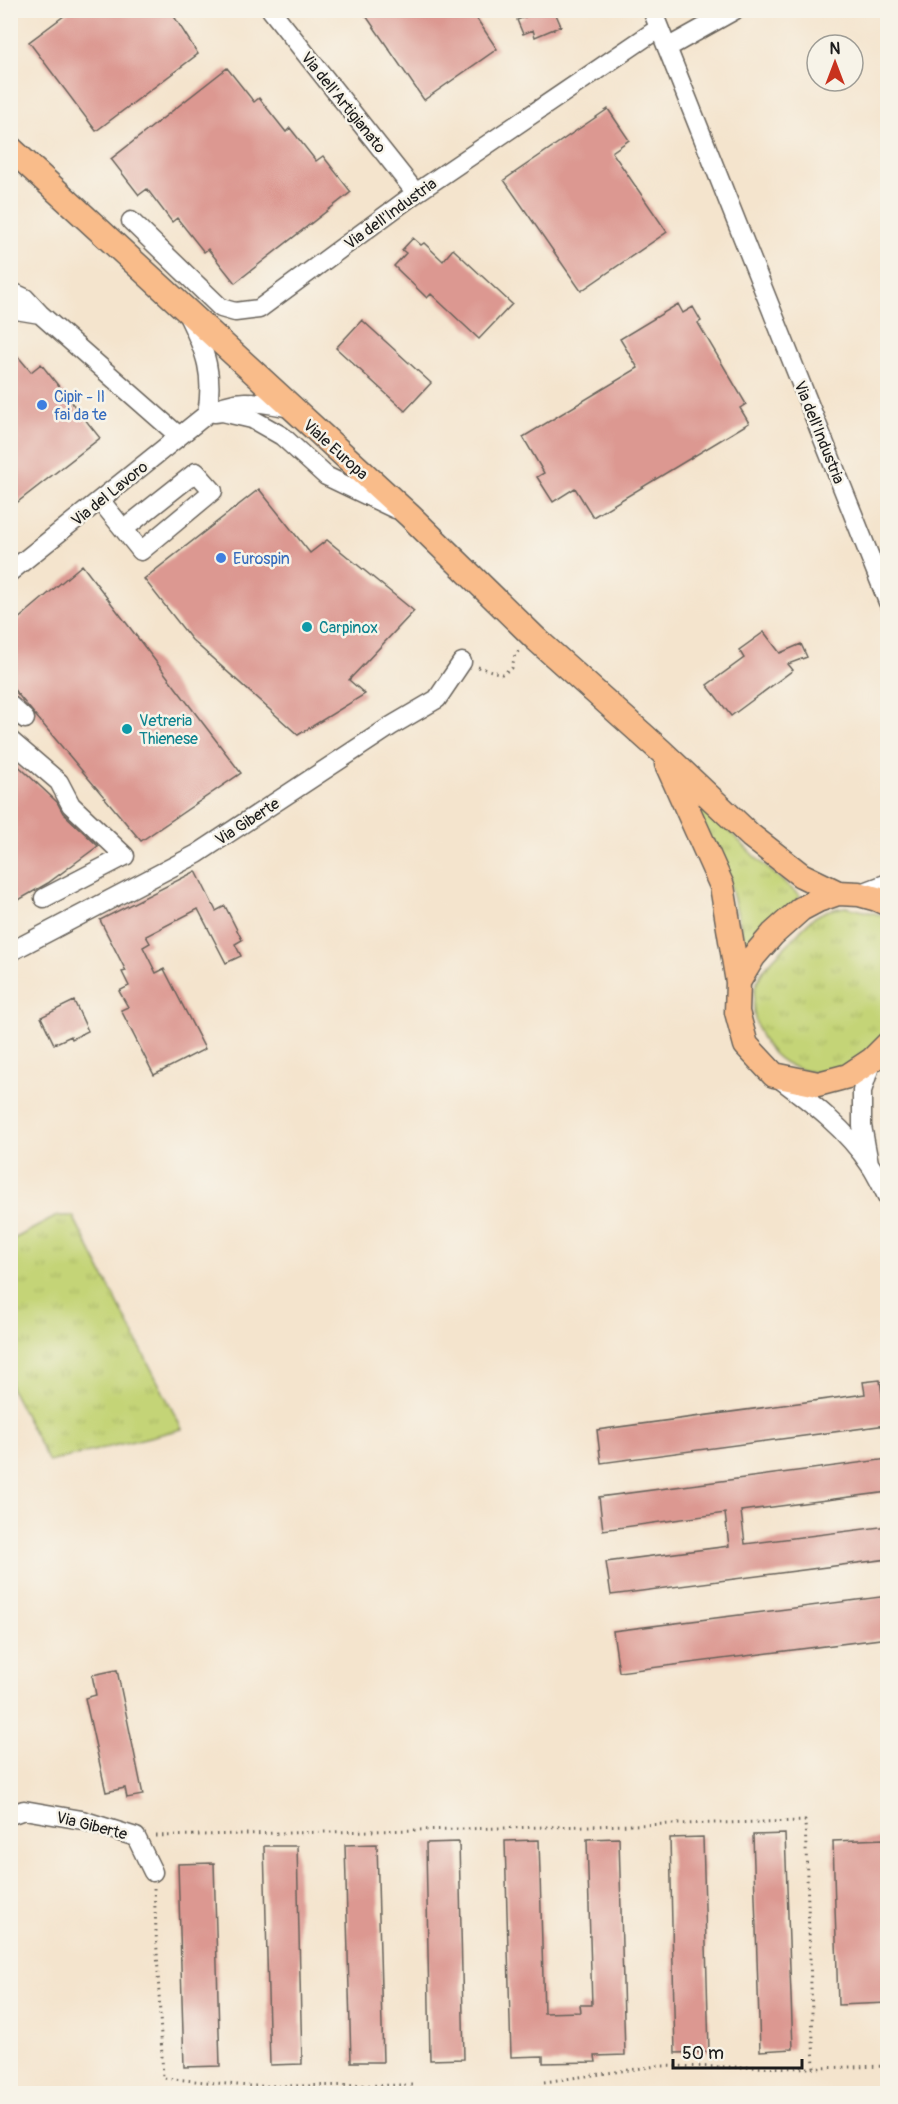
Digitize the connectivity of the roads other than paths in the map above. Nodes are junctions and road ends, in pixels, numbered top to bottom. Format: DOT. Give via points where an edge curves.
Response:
graph roads {
  1 [pos="271,10"];
  2 [pos="652,10"];
  3 [pos="735,10"];
  4 [pos="659,28"];
  5 [pos="667,48"];
  6 [pos="10,148"];
  7 [pos="416,193"];
  8 [pos="131,221"];
  9 [pos="10,291"];
  10 [pos="10,309"];
  11 [pos="186,311"];
  12 [pos="40,314"];
  13 [pos="291,408"];
  14 [pos="207,414"];
  15 [pos="179,436"];
  16 [pos="100,500"];
  17 [pos="410,516"];
  18 [pos="124,529"];
  19 [pos="10,572"];
  20 [pos="888,602"];
  21 [pos="462,662"];
  22 [pos="10,705"];
  23 [pos="25,719"];
  24 [pos="10,740"];
  25 [pos="661,750"];
  26 [pos="888,883"];
  27 [pos="848,893"];
  28 [pos="44,898"];
  29 [pos="888,904"];
  30 [pos="10,952"];
  31 [pos="738,982"];
  32 [pos="880,1052"];
  33 [pos="774,1075"];
  34 [pos="870,1165"];
  35 [pos="888,1198"];
  36 [pos="10,1815"];
  37 [pos="153,1872"];
  1 -- 7 [label="street, Via dell'Artigianato"];
  2 -- 4 [label="street, Via dell'Industria"];
  3 -- 5 [label="street"];
  4 -- 5 [label="street, Via dell'Industria"];
  4 -- 7 [label="street, Via dell'Industria"];
  5 -- 20 [label="street, Via dell'Industria"];
  6 -- 11 [label="main road, Viale Europa"];
  7 -- 8 [label="street, Via dell'Industria" via="259,309 235,312 221,308"];
  9 -- 12 [label="street" via="25,298"];
  10 -- 12 [label="street"];
  11 -- 13 [label="main road, Viale Europa"];
  11 -- 14 [label="street" via="210,376"];
  12 -- 15 [label="street"];
  13 -- 14 [label="street, Via del Lavoro" via="251,400 221,405"];
  13 -- 17 [label="main road, Viale Europa"];
  14 -- 15 [label="street, Via del Lavoro"];
  14 -- 17 [label="street" via="222,412 252,419 282,436 326,476"];
  15 -- 16 [label="street, Via del Lavoro"];
  16 -- 18 [label="street"];
  16 -- 19 [label="street, Via del Lavoro"];
  17 -- 25 [label="main road, Viale Europa" via="536,639"];
  18 -- 18 [label="street" via="141,551 213,491 196,472"];
  21 -- 30 [label="street, Via Giberte" via="437,699 196,854"];
  22 -- 23 [label="street"];
  24 -- 28 [label="street" via="59,782 71,805 125,856"];
  25 -- 27 [label="main road, Viale Europa" via="751,836 801,875"];
  25 -- 31 [label="main road" via="722,885"];
  26 -- 27 [label="street"];
  27 -- 29 [label="main road"];
  27 -- 31 [label="main road" via="818,900 801,909 753,957"];
  31 -- 33 [label="main road" via="737,1012 746,1046"];
  32 -- 33 [label="main road" via="848,1076 818,1084"];
  32 -- 34 [label="street" via="862,1091 862,1126"];
  33 -- 34 [label="street" via="848,1138"];
  34 -- 35 [label="street"];
  36 -- 37 [label="street, Via Giberte" via="24,1810 82,1820 136,1837"];
}
